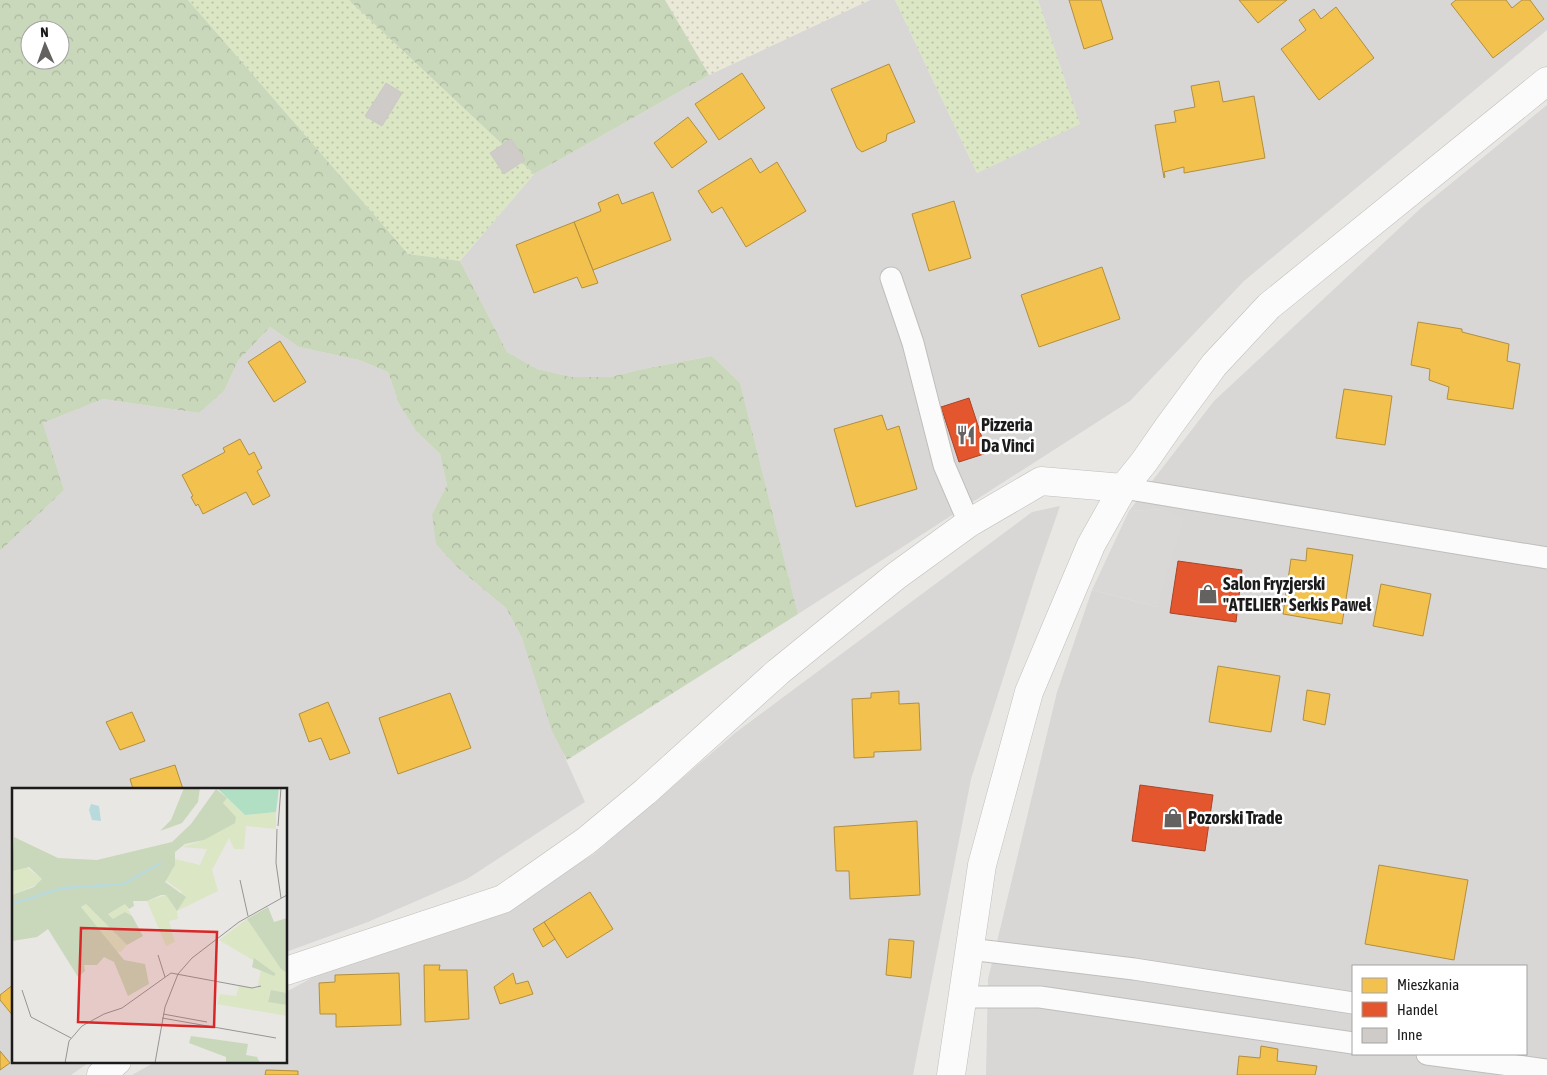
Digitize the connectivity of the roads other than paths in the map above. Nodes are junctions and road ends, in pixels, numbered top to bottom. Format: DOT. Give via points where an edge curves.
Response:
graph roads {
  1 [pos="1547,81"];
  2 [pos="891,278"];
  3 [pos="1123,488"];
  4 [pos="969,523"];
  5 [pos="1547,558"];
  6 [pos="969,949"];
  7 [pos="288,970"];
  8 [pos="962,997"];
  9 [pos="1352,1003"];
  10 [pos="1352,1043"];
  11 [pos="1434,1055"];
  12 [pos="116,1062"];
  13 [pos="1547,1070"];
  14 [pos="101,1075"];
  15 [pos="951,1075"];
  1 -- 3 [label="street" via="1269,306 1214,365"];
  2 -- 4 [label="lane" via="913,343 944,464"];
  3 -- 4 [label="street" via="1041,481"];
  3 -- 5 [label="lane"];
  3 -- 6 [label="street" via="1091,545 1029,692 982,864"];
  4 -- 7 [label="street" via="896,576 778,672 586,842 503,899"];
  6 -- 8 [label="street"];
  6 -- 9 [label="lane" via="1134,969"];
  8 -- 10 [label="lane" via="1040,998"];
  8 -- 15 [label="street"];
  11 -- 13 [label="lane"];
  12 -- 14 [label="street"];
}
